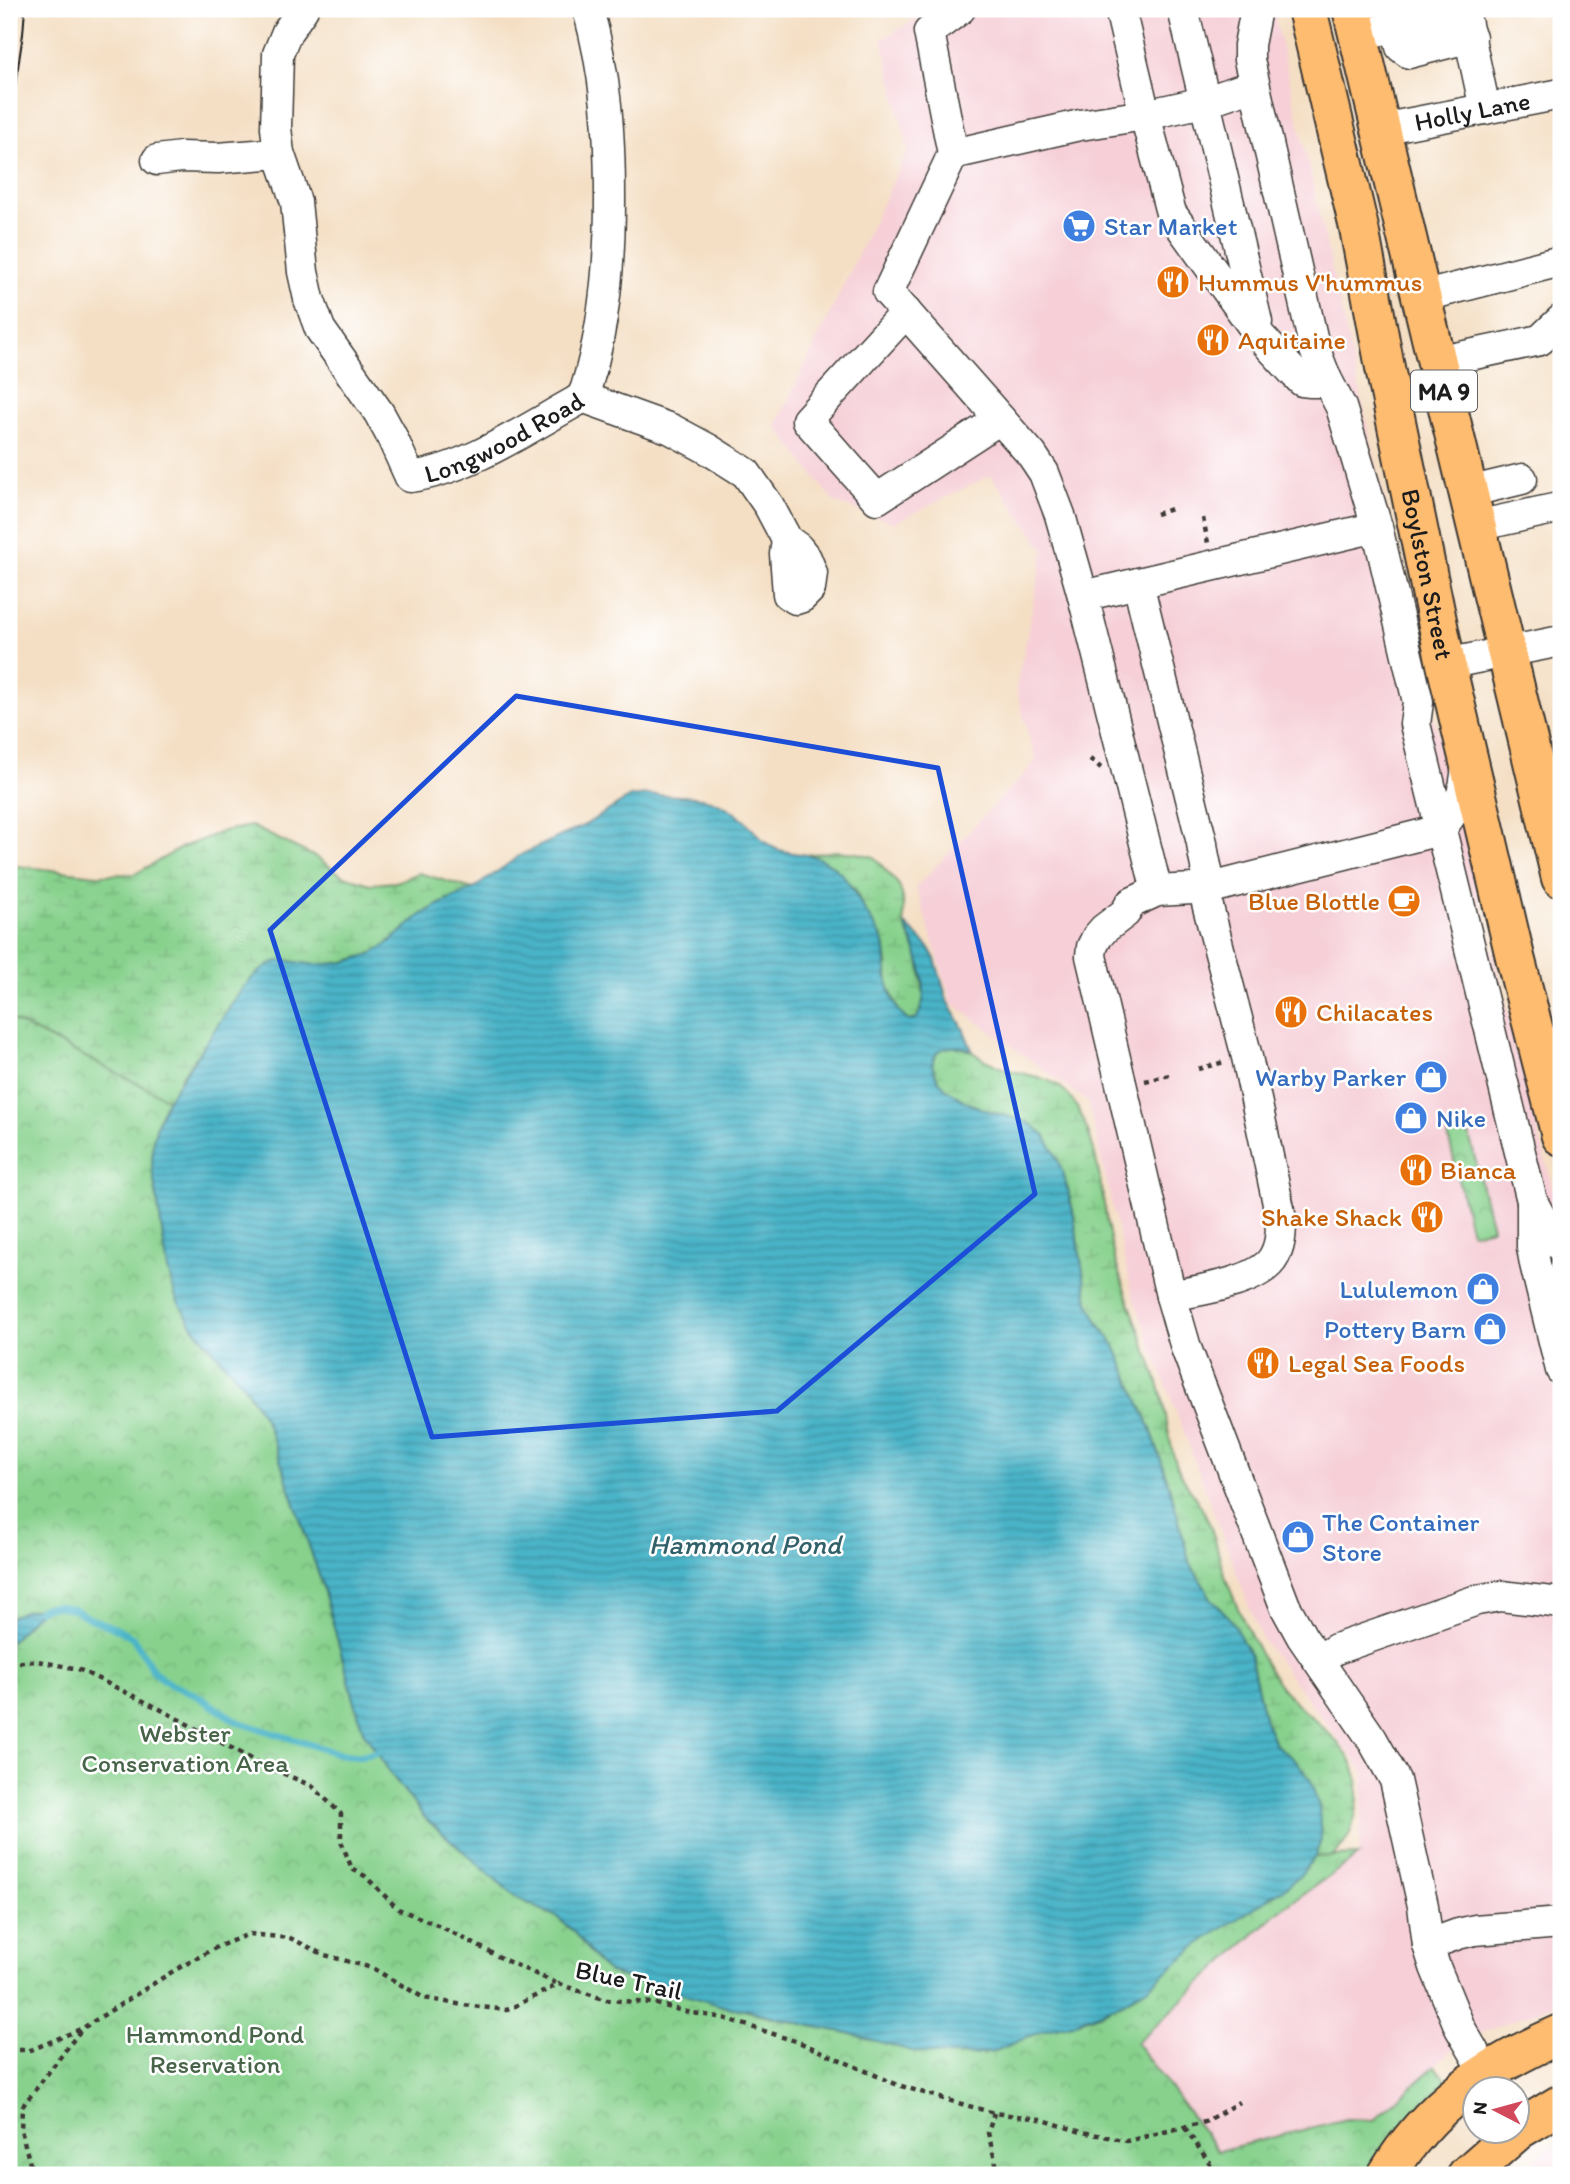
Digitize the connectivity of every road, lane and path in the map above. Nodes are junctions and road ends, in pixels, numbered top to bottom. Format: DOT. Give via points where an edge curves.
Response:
graph roads {
  1 [pos="303,9"];
  2 [pos="588,9"];
  3 [pos="960,9"];
  4 [pos="1120,9"];
  5 [pos="1183,9"];
  6 [pos="1256,9"];
  7 [pos="1307,9"];
  8 [pos="1355,22"];
  9 [pos="1254,86"];
  10 [pos="1561,93"];
  11 [pos="1204,102"];
  12 [pos="1485,109"];
  13 [pos="1145,115"];
  14 [pos="1381,129"];
  15 [pos="279,153"];
  16 [pos="953,154"];
  17 [pos="157,160"];
  18 [pos="1561,261"];
  19 [pos="1421,296"];
  20 [pos="906,312"];
  21 [pos="1561,320"];
  22 [pos="1260,336"];
  23 [pos="1437,362"];
  24 [pos="1325,378"];
  25 [pos="582,397"];
  26 [pos="1000,419"];
  27 [pos="1522,479"];
  28 [pos="1174,508"];
  29 [pos="1472,509"];
  30 [pos="1561,510"];
  31 [pos="1156,514"];
  32 [pos="1203,517"];
  33 [pos="1377,527"];
  34 [pos="788,540"];
  35 [pos="1205,559"];
  36 [pos="1138,583"];
  37 [pos="1083,596"];
  38 [pos="1561,641"];
  39 [pos="1506,652"];
  40 [pos="1446,664"];
  41 [pos="1467,757"];
  42 [pos="1090,760"];
  43 [pos="1100,768"];
  44 [pos="1440,830"];
  45 [pos="1561,878"];
  46 [pos="1211,888"];
  47 [pos="1157,891"];
  48 [pos="1527,1003"];
  49 [pos="1235,1060"];
  50 [pos="1198,1069"];
  51 [pos="1174,1074"];
  52 [pos="1134,1084"];
  53 [pos="1503,1084"];
  54 [pos="1561,1136"];
  55 [pos="1532,1201"];
  56 [pos="1561,1247"];
  57 [pos="1171,1296"];
  58 [pos="1561,1370"];
  59 [pos="1561,1603"];
  60 [pos="1318,1660"];
  61 [pos="9,1663"];
  62 [pos="1561,1923"];
  63 [pos="1428,1945"];
  64 [pos="559,1984"];
  65 [pos="83,2028"];
  66 [pos="1561,2034"];
  67 [pos="9,2050"];
  68 [pos="1488,2076"];
  69 [pos="1496,2076"];
  70 [pos="1462,2093"];
  71 [pos="1239,2102"];
  72 [pos="1561,2104"];
  73 [pos="993,2113"];
  74 [pos="1532,2121"];
  75 [pos="1185,2128"];
  76 [pos="1499,2146"];
  77 [pos="33,2175"];
  78 [pos="999,2175"];
  79 [pos="1218,2175"];
  80 [pos="1387,2175"];
  81 [pos="1466,2175"];
  1 -- 15 [label="street, Longwood Road" via="278,54"];
  2 -- 25 [label="street, Longwood Road" via="604,77 610,239 601,325"];
  3 -- 16 [label="street" via="929,32"];
  4 -- 13 [label="street"];
  5 -- 11 [label="street"];
  6 -- 9 [label="street" via="1249,45"];
  7 -- 40 [label="main road, Boylston Street / MA 9" via="1359,228"];
  8 -- 12 [label="street" via="1396,26 1464,11"];
  8 -- 14 [label="main road, MA 9"];
  9 -- 11 [label="street"];
  9 -- 24 [label="street"];
  10 -- 12 [label="street, Holly Lane"];
  11 -- 13 [label="street"];
  11 -- 22 [label="street"];
  12 -- 14 [label="street, Holly Lane"];
  13 -- 16 [label="street"];
  13 -- 22 [label="street" via="1171,213"];
  14 -- 19 [label="main road, MA 9"];
  15 -- 17 [label="street"];
  15 -- 25 [label="street, Longwood Road" via="296,202 303,272 320,329 379,413 410,477 472,458"];
  16 -- 20 [label="street" via="888,292"];
  18 -- 19 [label="street"];
  19 -- 23 [label="main road, MA 9"];
  20 -- 26 [label="street"];
  20 -- 26 [label="street" via="807,420 877,499"];
  21 -- 23 [label="street" via="1540,340"];
  22 -- 24 [label="street" via="1302,381"];
  23 -- 29 [label="main road, MA 9"];
  24 -- 33 [label="street" via="1341,407"];
  25 -- 34 [label="street" via="671,429 746,473"];
  26 -- 37 [label="street" via="1044,473"];
  27 -- 29 [label="street"];
  28 -- 31 [label="path"];
  29 -- 30 [label="street"];
  29 -- 39 [label="main road, MA 9"];
  32 -- 35 [label="path"];
  33 -- 35 [label="street"];
  33 -- 44 [label="street" via="1418,702 1415,724"];
  35 -- 36 [label="street"];
  36 -- 37 [label="street"];
  36 -- 46 [label="street"];
  37 -- 47 [label="street"];
  38 -- 39 [label="street"];
  39 -- 40 [label="street"];
  39 -- 45 [label="main road, MA 9"];
  40 -- 41 [label="main road, Boylston Street / MA 9"];
  41 -- 44 [label="street" via="1464,793"];
  41 -- 48 [label="main road, Boylston Street / MA 9"];
  42 -- 43 [label="path"];
  44 -- 46 [label="street"];
  44 -- 53 [label="street"];
  46 -- 47 [label="street"];
  46 -- 57 [label="street" via="1207,903 1247,1057 1279,1204 1281,1233 1278,1248 1260,1271"];
  47 -- 57 [label="street" via="1131,904 1104,929 1091,956"];
  48 -- 53 [label="street" via="1525,1047"];
  48 -- 54 [label="main road, Boylston Street / MA 9"];
  49 -- 50 [label="path"];
  51 -- 52 [label="path"];
  53 -- 55 [label="street"];
  55 -- 56 [label="street"];
  55 -- 58 [label="street" via="1534,1255"];
  57 -- 60 [label="street" via="1186,1348 1268,1565 1293,1623"];
  59 -- 60 [label="street" via="1501,1596 1477,1600 1336,1649"];
  60 -- 63 [label="street" via="1395,1780"];
  61 -- 64 [label="path" via="37,1661 78,1669 312,1786 341,1814 341,1841 352,1869 398,1909"];
  62 -- 63 [label="street" via="1475,1930"];
  63 -- 68 [label="street" via="1450,2006"];
  64 -- 65 [label="path, Blue Trail" via="507,2010 463,2005 424,1998 372,1968 325,1955 290,1938 249,1934 175,1970"];
  64 -- 73 [label="path, Blue Trail" via="606,2000 653,2003 724,2018 801,2043 898,2085"];
  65 -- 67 [label="path, Blue Trail" via="31,2050"];
  65 -- 77 [label="path" via="22,2107 21,2130"];
  66 -- 69 [label="main road" via="1526,2049"];
  70 -- 80 [label="main road" via="1450,2098 1422,2126"];
  71 -- 75 [label="path, Blue Trail"];
  72 -- 74 [label="main road"];
  73 -- 75 [label="path, Blue Trail" via="1040,2119 1127,2141"];
  73 -- 78 [label="path" via="988,2133"];
  75 -- 79 [label="path"];
  76 -- 81 [label="main road"];
}
